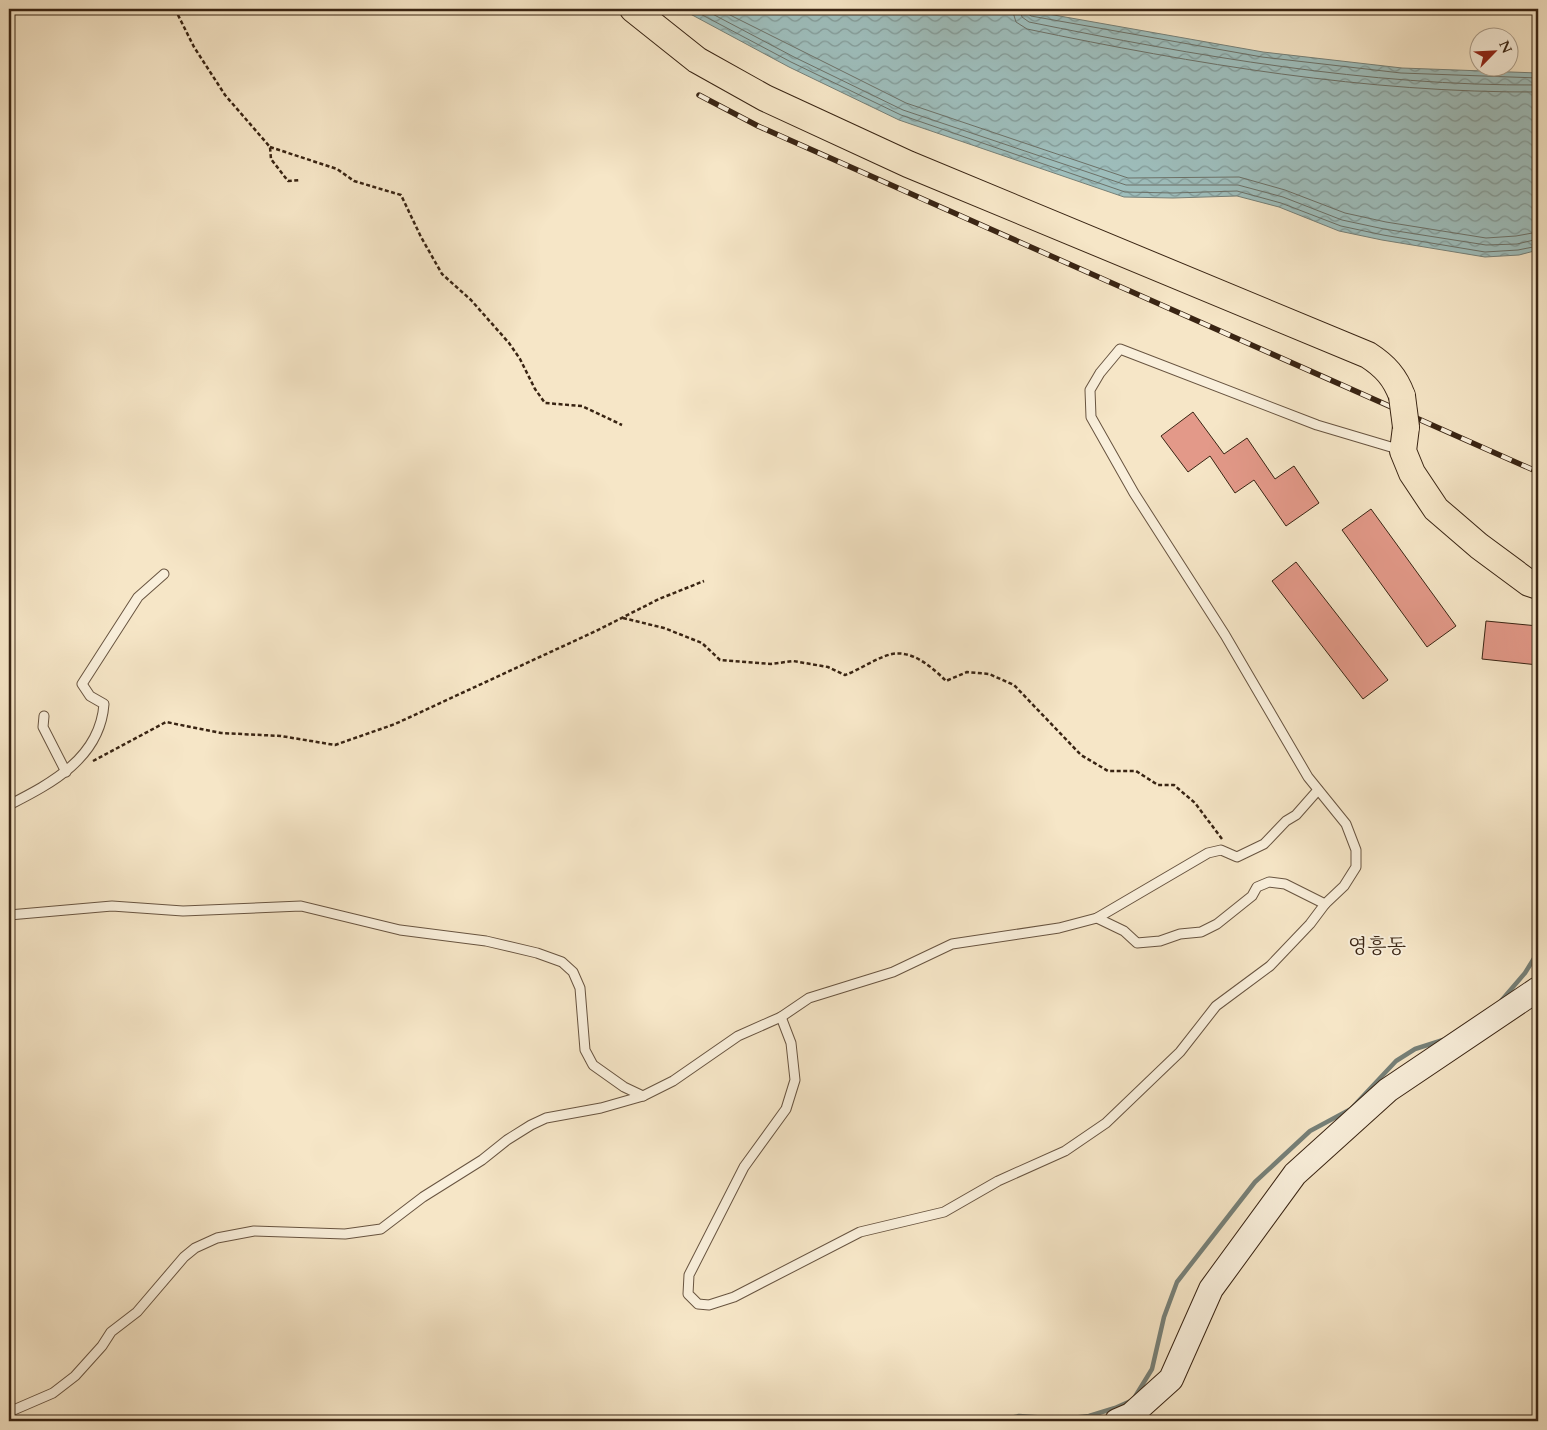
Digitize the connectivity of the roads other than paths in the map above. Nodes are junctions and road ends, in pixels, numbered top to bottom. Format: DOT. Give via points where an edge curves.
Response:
graph roads {
  1 [pos="633,9"];
  2 [pos="1404,439"];
  3 [pos="164,574"];
  4 [pos="1538,586"];
  5 [pos="44,716"];
  6 [pos="66,772"];
  7 [pos="1318,790"];
  8 [pos="9,805"];
  9 [pos="1325,904"];
  10 [pos="9,915"];
  11 [pos="1097,918"];
  12 [pos="1538,989"];
  13 [pos="780,1017"];
  14 [pos="642,1096"];
  15 [pos="9,1412"];
  16 [pos="1117,1421"];
  1 -- 2 [label="main road, bridge" via="697,60 765,98 908,164 1368,355 1384,366 1398,384 1402,396"];
  2 -- 4 [label="main road" via="1412,473 1436,509 1479,546 1529,583"];
  2 -- 7 [label="lane" via="1317,425 1120,349 1090,390 1091,417 1099,435 1117,459 1134,493 1225,635"];
  3 -- 6 [label="lane" via="138,597 82,684 90,696 104,704 103,720 88,749"];
  5 -- 6 [label="lane" via="43,727"];
  6 -- 8 [label="lane"];
  7 -- 9 [label="lane" via="1346,824 1356,850 1356,868 1344,886"];
  7 -- 11 [label="lane" via="1264,844 1237,857 1221,850 1208,854"];
  9 -- 11 [label="lane" via="1285,884 1269,882 1257,887 1252,896 1217,924 1201,932 1137,943 1124,931"];
  9 -- 13 [label="lane" via="1270,966 1216,1006 1180,1052 1106,1123 1065,1151 998,1181 944,1212 860,1232 734,1297 710,1305 698,1304 688,1294 689,1275 744,1167 786,1109 795,1080 791,1043"];
  10 -- 14 [label="lane" via="112,906 182,911 301,906 400,930 486,941 537,954 562,962 572,972 580,988 585,1050 593,1065"];
  11 -- 13 [label="lane" via="1059,928 952,944 893,972 809,998"];
  12 -- 16 [label="street" via="1388,1090 1295,1174 1211,1289 1171,1379 1131,1414"];
  13 -- 14 [label="lane" via="738,1036 673,1081"];
  14 -- 15 [label="lane" via="601,1108 546,1118 531,1125 380,1228 346,1234 254,1231 217,1238 195,1248 137,1312 110,1332 75,1376 53,1393"];
}
